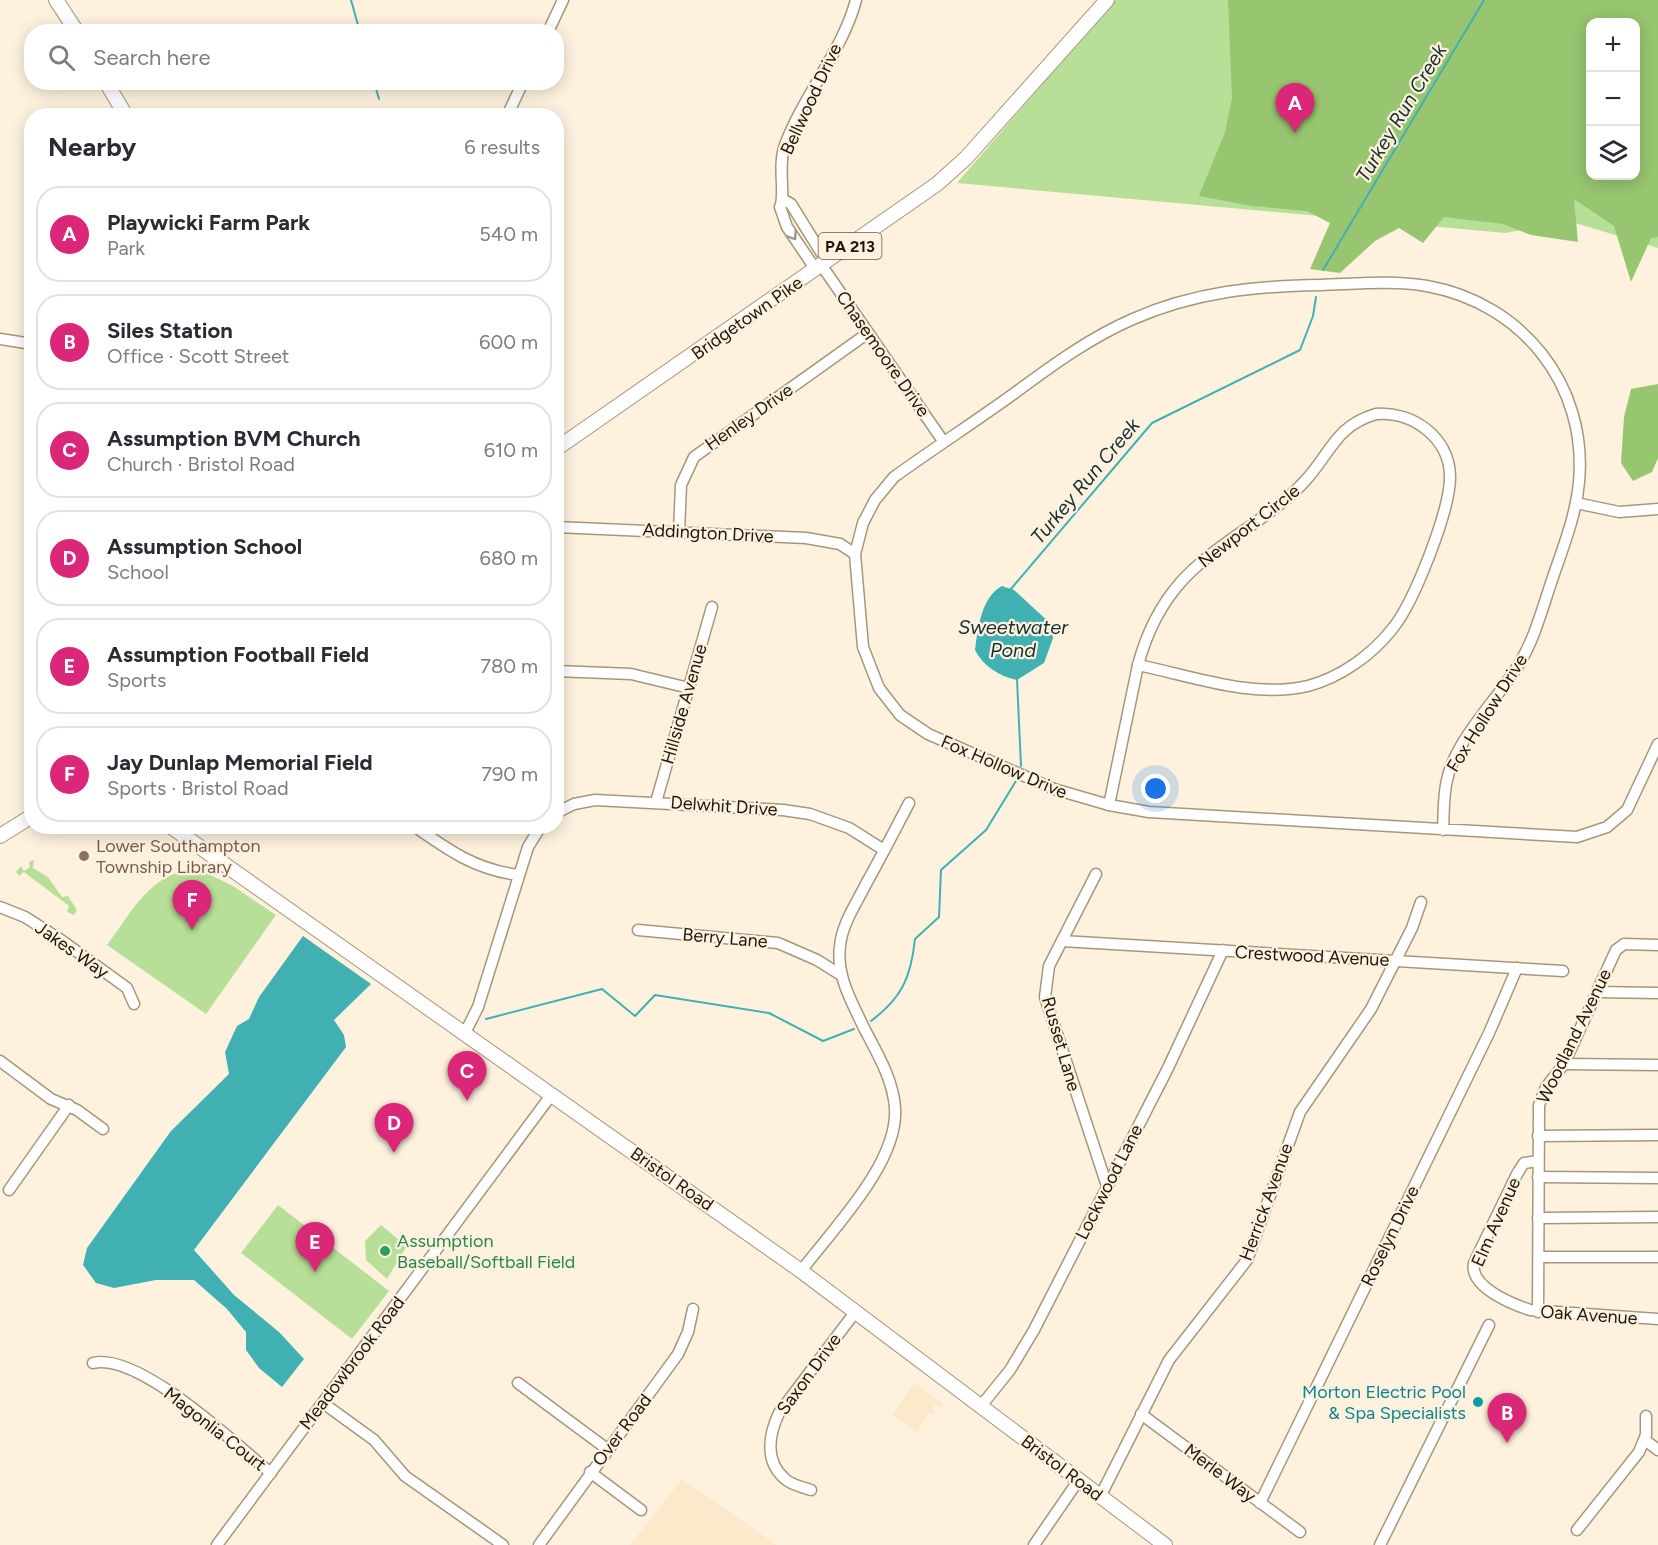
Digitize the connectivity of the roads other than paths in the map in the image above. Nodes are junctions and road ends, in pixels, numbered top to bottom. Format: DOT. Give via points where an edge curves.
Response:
graph roads {
  1 [pos="57,0"];
  2 [pos="563,0"];
  3 [pos="856,0"];
  4 [pos="1107,0"];
  5 [pos="72,24"];
  6 [pos="552,24"];
  7 [pos="111,90"];
  8 [pos="519,90"];
  9 [pos="121,108"];
  10 [pos="511,108"];
  11 [pos="822,266"];
  12 [pos="868,333"];
  13 [pos="0,339"];
  14 [pos="24,343"];
  15 [pos="943,441"];
  16 [pos="564,443"];
  17 [pos="1576,503"];
  18 [pos="1658,509"];
  19 [pos="564,527"];
  20 [pos="679,532"];
  21 [pos="855,554"];
  22 [pos="712,607"];
  23 [pos="1138,665"];
  24 [pos="564,672"];
  25 [pos="689,688"];
  26 [pos="1658,744"];
  27 [pos="656,802"];
  28 [pos="909,803"];
  29 [pos="1109,805"];
  30 [pos="564,809"];
  31 [pos="24,821"];
  32 [pos="1443,830"];
  33 [pos="181,834"];
  34 [pos="426,834"];
  35 [pos="536,834"];
  36 [pos="0,836"];
  37 [pos="884,849"];
  38 [pos="1096,874"];
  39 [pos="519,875"];
  40 [pos="1421,902"];
  41 [pos="0,907"];
  42 [pos="638,930"];
  43 [pos="1062,941"];
  44 [pos="1658,945"];
  45 [pos="1223,950"];
  46 [pos="1396,961"];
  47 [pos="1517,968"];
  48 [pos="1563,971"];
  49 [pos="841,975"];
  50 [pos="1597,992"];
  51 [pos="1658,993"];
  52 [pos="134,1004"];
  53 [pos="464,1035"];
  54 [pos="0,1061"];
  55 [pos="1564,1064"];
  56 [pos="1658,1065"];
  57 [pos="552,1094"];
  58 [pos="69,1105"];
  59 [pos="103,1129"];
  60 [pos="1538,1136"];
  61 [pos="1658,1136"];
  62 [pos="1538,1161"];
  63 [pos="1538,1177"];
  64 [pos="1658,1178"];
  65 [pos="1107,1186"];
  66 [pos="9,1190"];
  67 [pos="1658,1217"];
  68 [pos="1538,1218"];
  69 [pos="1539,1257"];
  70 [pos="1658,1257"];
  71 [pos="801,1271"];
  72 [pos="1490,1289"];
  73 [pos="693,1309"];
  74 [pos="856,1311"];
  75 [pos="1538,1312"];
  76 [pos="1658,1319"];
  77 [pos="1489,1325"];
  78 [pos="93,1363"];
  79 [pos="518,1383"];
  80 [pos="323,1403"];
  81 [pos="981,1406"];
  82 [pos="1141,1414"];
  83 [pos="1646,1416"];
  84 [pos="1644,1440"];
  85 [pos="607,1449"];
  86 [pos="1658,1450"];
  87 [pos="590,1472"];
  88 [pos="270,1473"];
  89 [pos="1078,1481"];
  90 [pos="811,1490"];
  91 [pos="1100,1497"];
  92 [pos="1260,1503"];
  93 [pos="640,1510"];
  94 [pos="1577,1530"];
  95 [pos="1300,1532"];
  96 [pos="1162,1544"];
  97 [pos="217,1545"];
  98 [pos="503,1545"];
  99 [pos="539,1545"];
  100 [pos="1034,1545"];
  101 [pos="1380,1545"];
  1 -- 5 [label="main road"];
  2 -- 6 [label="street"];
  3 -- 11 [label="street, Bellwood Drive" via="785,145 780,168 784,222"];
  4 -- 11 [label="main road, Bridgetown Pike / PA 213" via="966,158 937,184"];
  7 -- 9 [label="main road"];
  8 -- 10 [label="street"];
  11 -- 12 [label="street, Chasemoore Drive"];
  11 -- 16 [label="main road, Bridgetown Pike / PA 213"];
  12 -- 15 [label="street, Chasemoore Drive"];
  12 -- 20 [label="street, Henley Drive" via="694,457 681,485"];
  13 -- 14 [label="street"];
  15 -- 17 [label="street, Fox Hollow Drive" via="1091,340 1173,303 1256,287 1411,285 1450,291 1475,300 1523,332 1544,354 1564,388 1578,432"];
  15 -- 21 [label="street, Fox Hollow Drive" via="884,487 863,523"];
  17 -- 18 [label="street" via="1619,512"];
  17 -- 32 [label="street, Fox Hollow Drive" via="1526,651 1449,771"];
  19 -- 20 [label="street, Addington Drive"];
  20 -- 21 [label="street, Addington Drive" via="806,538 840,543"];
  21 -- 29 [label="street, Fox Hollow Drive" via="862,639 868,664 879,688 900,715 947,743 1054,789"];
  22 -- 25 [label="street, Hillside Avenue"];
  23 -- 23 [label="street, Newport Circle" via="1249,688 1279,690 1323,681 1357,663 1394,627 1421,579 1449,488 1448,460 1439,442 1415,421 1395,414 1377,414 1348,426 1289,496 1180,583 1152,626"];
  23 -- 29 [label="street, Newport Circle"];
  24 -- 25 [label="street" via="631,674"];
  25 -- 27 [label="street, Hillside Avenue"];
  26 -- 32 [label="street" via="1627,810 1597,832 1563,837"];
  27 -- 30 [label="street, Delwhit Drive" via="595,800"];
  27 -- 37 [label="street, Delwhit Drive" via="810,814 849,828"];
  28 -- 37 [label="street"];
  29 -- 32 [label="street, Fox Hollow Drive" via="1149,812"];
  31 -- 36 [label="main road"];
  33 -- 53 [label="main road, Bristol Road"];
  34 -- 39 [label="street" via="470,863"];
  35 -- 39 [label="street"];
  37 -- 49 [label="street" via="846,923 840,946"];
  38 -- 43 [label="street, Russet Lane"];
  39 -- 53 [label="street" via="478,1007"];
  40 -- 46 [label="street, Herrick Avenue"];
  41 -- 52 [label="street, Jakes Way" via="25,917 61,940 127,988"];
  42 -- 49 [label="street, Berry Lane" via="778,943"];
  43 -- 45 [label="street, Crestwood Avenue"];
  43 -- 65 [label="street, Russet Lane" via="1046,976 1046,1007"];
  44 -- 50 [label="street, Woodland Avenue" via="1618,947"];
  45 -- 46 [label="street, Crestwood Avenue"];
  45 -- 65 [label="street, Lockwood Lane"];
  46 -- 47 [label="street, Crestwood Avenue"];
  46 -- 82 [label="street, Herrick Avenue" via="1356,1034 1300,1112 1247,1260 1176,1349"];
  47 -- 48 [label="street, Crestwood Avenue"];
  47 -- 92 [label="street, Roselyn Drive"];
  49 -- 71 [label="street" via="885,1070 893,1096 895,1124 890,1145 876,1172"];
  50 -- 51 [label="street"];
  50 -- 55 [label="street, Woodland Avenue"];
  53 -- 57 [label="main road, Bristol Road"];
  54 -- 58 [label="street" via="51,1099"];
  55 -- 56 [label="street"];
  55 -- 60 [label="street, Woodland Avenue" via="1540,1100"];
  57 -- 71 [label="main road, Bristol Road"];
  57 -- 80 [label="street, Meadowbrook Road"];
  58 -- 59 [label="street"];
  58 -- 66 [label="street"];
  60 -- 61 [label="street"];
  60 -- 62 [label="street, Woodland Avenue"];
  62 -- 63 [label="street, Woodland Avenue"];
  62 -- 72 [label="street, Elm Avenue" via="1522,1164 1474,1263 1476,1280"];
  63 -- 64 [label="street"];
  63 -- 68 [label="street, Woodland Avenue"];
  65 -- 81 [label="street, Lockwood Lane" via="1022,1350"];
  67 -- 68 [label="street"];
  68 -- 69 [label="street, Woodland Avenue"];
  69 -- 70 [label="street"];
  69 -- 75 [label="street, Woodland Avenue"];
  71 -- 74 [label="main road, Bristol Road"];
  72 -- 75 [label="street, Oak Avenue" via="1518,1306"];
  73 -- 85 [label="street, Over Road" via="678,1354"];
  74 -- 81 [label="main road, Bristol Road"];
  74 -- 90 [label="street, Saxon Drive" via="771,1429 777,1471 786,1481"];
  75 -- 76 [label="street, Oak Avenue"];
  77 -- 101 [label="street"];
  78 -- 88 [label="street, Magonlia Court" via="118,1364 172,1392"];
  79 -- 85 [label="street"];
  80 -- 88 [label="street, Meadowbrook Road"];
  80 -- 98 [label="street" via="374,1440 405,1476"];
  81 -- 89 [label="main road, Bristol Road"];
  82 -- 91 [label="street, Herrick Avenue"];
  82 -- 92 [label="street, Merle Way"];
  83 -- 84 [label="street"];
  84 -- 86 [label="street"];
  84 -- 94 [label="street"];
  85 -- 87 [label="street, Over Road"];
  87 -- 93 [label="street"];
  87 -- 99 [label="street, Over Road"];
  88 -- 97 [label="street, Meadowbrook Road"];
  89 -- 91 [label="main road, Bristol Road"];
  89 -- 100 [label="street"];
  91 -- 96 [label="main road, Bristol Road"];
  92 -- 95 [label="street, Merle Way"];
}
